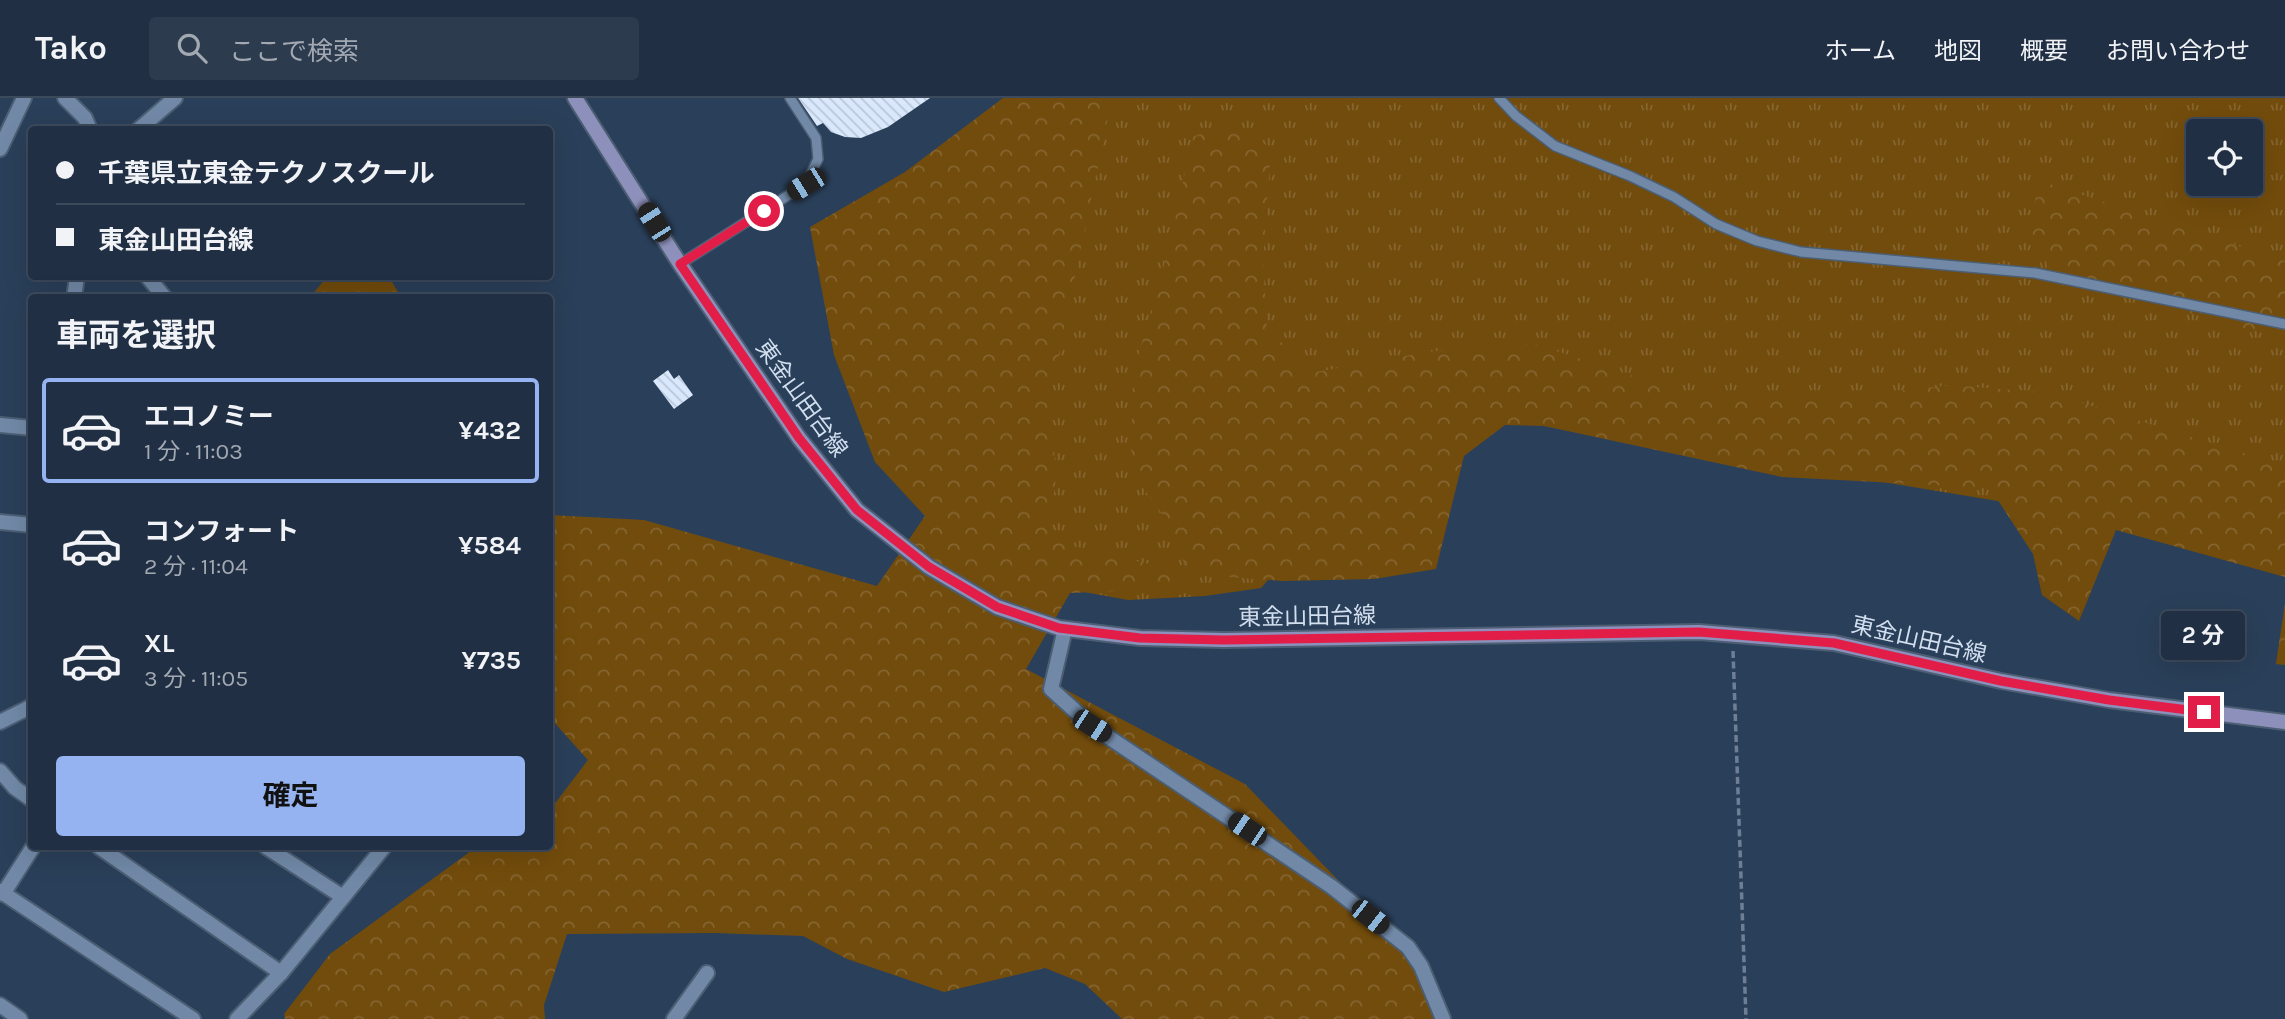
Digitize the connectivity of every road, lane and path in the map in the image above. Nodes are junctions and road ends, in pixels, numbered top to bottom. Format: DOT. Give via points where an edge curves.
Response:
graph roads {
  1 [pos="24,98"];
  2 [pos="65,98"];
  3 [pos="175,98"];
  4 [pos="575,98"];
  5 [pos="790,98"];
  6 [pos="1499,98"];
  7 [pos="88,126"];
  8 [pos="143,126"];
  9 [pos="0,149"];
  10 [pos="680,264"];
  11 [pos="150,280"];
  12 [pos="162,294"];
  13 [pos="2285,324"];
  14 [pos="0,425"];
  15 [pos="28,428"];
  16 [pos="0,522"];
  17 [pos="28,525"];
  18 [pos="1065,629"];
  19 [pos="1733,635"];
  20 [pos="28,708"];
  21 [pos="0,722"];
  22 [pos="2285,722"];
  23 [pos="0,771"];
  24 [pos="28,797"];
  25 [pos="31,850"];
  26 [pos="103,850"];
  27 [pos="271,850"];
  28 [pos="382,850"];
  29 [pos="1,892"];
  30 [pos="343,897"];
  31 [pos="707,973"];
  32 [pos="281,974"];
  33 [pos="0,1005"];
  34 [pos="20,1019"];
  35 [pos="192,1019"];
  36 [pos="237,1019"];
  37 [pos="674,1019"];
  38 [pos="1443,1019"];
  39 [pos="1746,1019"];
  1 -- 9 [label="street"];
  2 -- 7 [label="street"];
  3 -- 8 [label="street"];
  4 -- 10 [label="main road, 東金山田台線"];
  5 -- 10 [label="lane" via="816,138 818,159 806,184"];
  6 -- 13 [label="lane" via="1555,146 1630,176 1757,241 1801,252 2035,273"];
  10 -- 18 [label="main road, 東金山田台線" via="799,438 857,510 929,567 997,607"];
  11 -- 12 [label="street"];
  14 -- 15 [label="street"];
  16 -- 17 [label="street"];
  18 -- 19 [label="main road, 東金山田台線" via="1140,638 1224,640"];
  18 -- 38 [label="street" via="1051,689 1092,726 1332,887 1408,947"];
  19 -- 22 [label="main road, 東金山田台線" via="1834,643 2109,700"];
  19 -- 39 [label="path"];
  20 -- 21 [label="street"];
  23 -- 24 [label="street"];
  25 -- 29 [label="street"];
  26 -- 32 [label="street"];
  27 -- 30 [label="street"];
  28 -- 30 [label="street"];
  29 -- 35 [label="street"];
  30 -- 32 [label="street"];
  31 -- 37 [label="street"];
  32 -- 36 [label="street"];
  33 -- 34 [label="street"];
}
